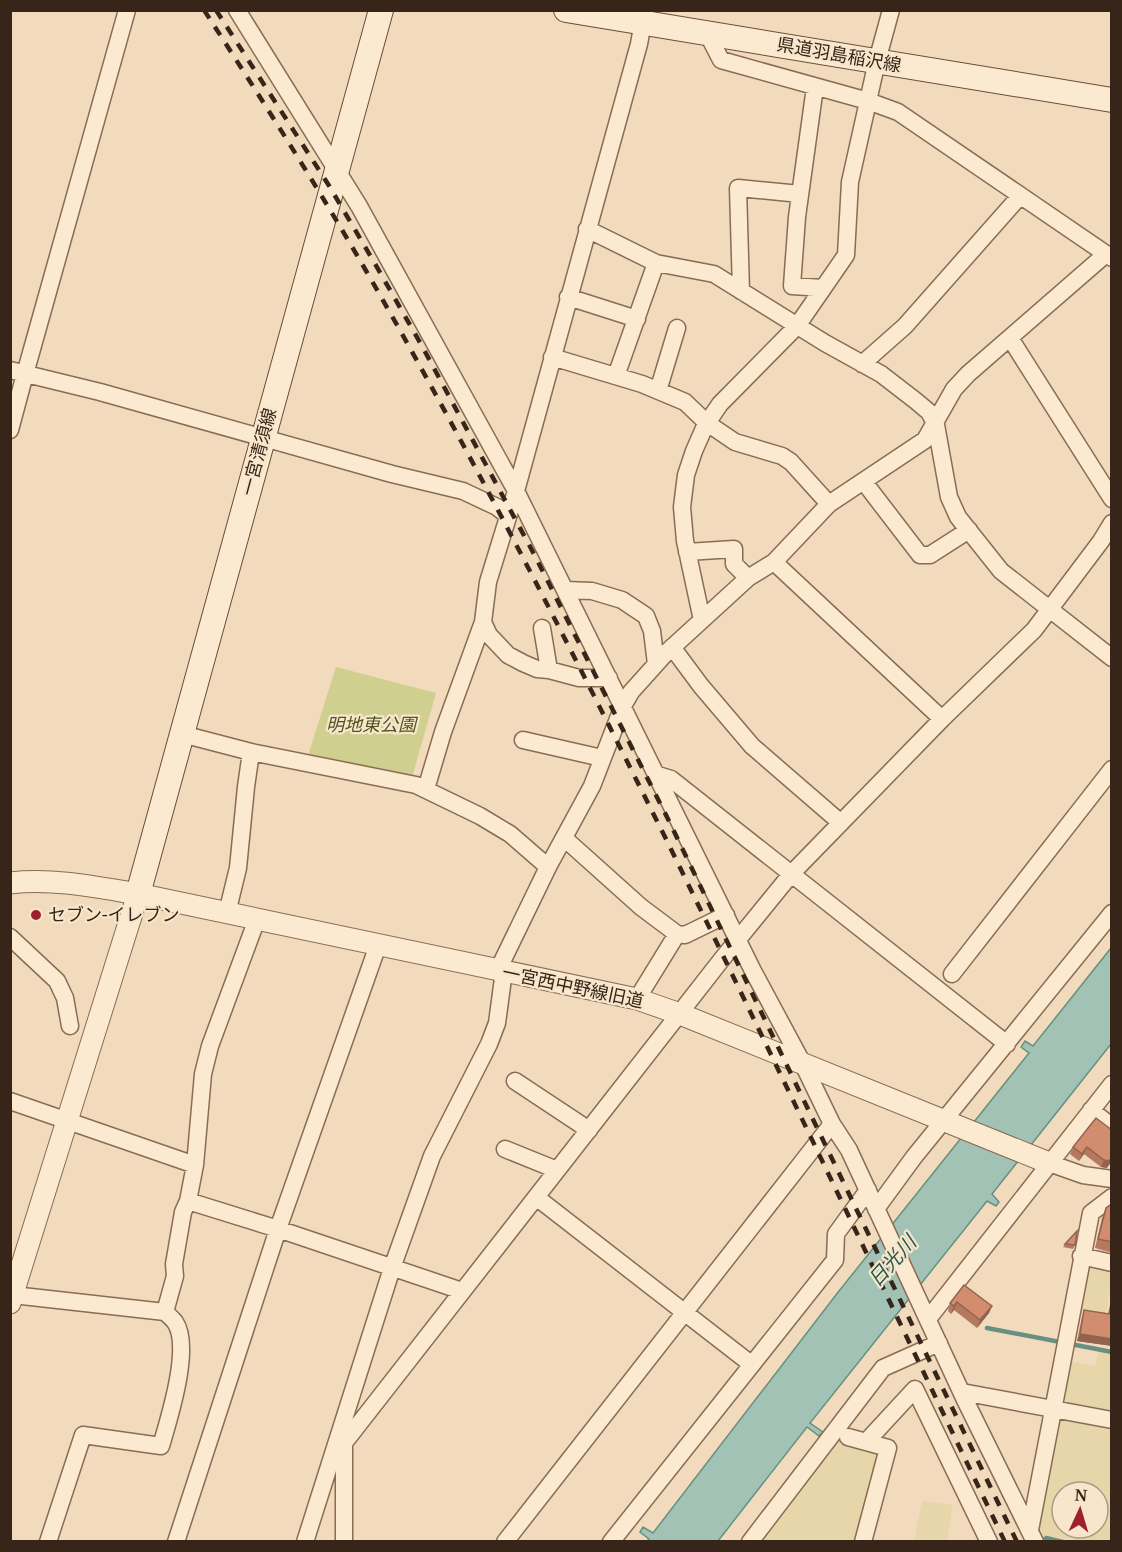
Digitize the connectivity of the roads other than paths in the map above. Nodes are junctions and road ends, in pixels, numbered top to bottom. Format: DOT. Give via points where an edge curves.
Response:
graph roads {
  1 [pos="128,10"];
  2 [pos="237,10"];
  3 [pos="381,10"];
  4 [pos="566,10"];
  5 [pos="891,10"];
  6 [pos="645,17"];
  7 [pos="707,33"];
  8 [pos="877,61"];
  9 [pos="815,87"];
  10 [pos="1112,100"];
  11 [pos="868,101"];
  12 [pos="337,170"];
  13 [pos="800,194"];
  14 [pos="1020,196"];
  15 [pos="587,229"];
  16 [pos="1109,256"];
  17 [pos="657,263"];
  18 [pos="823,288"];
  19 [pos="741,291"];
  20 [pos="568,297"];
  21 [pos="637,319"];
  22 [pos="797,326"];
  23 [pos="676,328"];
  24 [pos="1010,338"];
  25 [pos="552,357"];
  26 [pos="862,364"];
  27 [pos="18,372"];
  28 [pos="616,376"];
  29 [pos="658,391"];
  30 [pos="707,423"];
  31 [pos="936,425"];
  32 [pos="10,430"];
  33 [pos="263,438"];
  34 [pos="864,482"];
  35 [pos="516,491"];
  36 [pos="1112,499"];
  37 [pos="829,504"];
  38 [pos="507,515"];
  39 [pos="1112,523"];
  40 [pos="969,530"];
  41 [pos="687,552"];
  42 [pos="774,562"];
  43 [pos="748,578"];
  44 [pos="565,590"];
  45 [pos="1050,609"];
  46 [pos="702,620"];
  47 [pos="483,622"];
  48 [pos="542,628"];
  49 [pos="672,647"];
  50 [pos="1112,658"];
  51 [pos="656,664"];
  52 [pos="549,670"];
  53 [pos="609,678"];
  54 [pos="623,706"];
  55 [pos="942,719"];
  56 [pos="182,734"];
  57 [pos="523,740"];
  58 [pos="252,752"];
  59 [pos="603,758"];
  60 [pos="1112,769"];
  61 [pos="658,775"];
  62 [pos="426,789"];
  63 [pos="841,823"];
  64 [pos="564,838"];
  65 [pos="548,867"];
  66 [pos="792,873"];
  67 [pos="10,883"];
  68 [pos="138,894"];
  69 [pos="227,913"];
  70 [pos="1112,913"];
  71 [pos="726,915"];
  72 [pos="257,920"];
  73 [pos="677,934"];
  74 [pos="10,937"];
  75 [pos="738,939"];
  76 [pos="378,945"];
  77 [pos="501,971"];
  78 [pos="952,974"];
  79 [pos="637,999"];
  80 [pos="680,1014"];
  81 [pos="70,1026"];
  82 [pos="1007,1044"];
  83 [pos="803,1064"];
  84 [pos="515,1081"];
  85 [pos="1112,1084"];
  86 [pos="10,1101"];
  87 [pos="1091,1110"];
  88 [pos="944,1120"];
  89 [pos="68,1121"];
  90 [pos="832,1124"];
  91 [pos="1112,1127"];
  92 [pos="589,1130"];
  93 [pos="505,1149"];
  94 [pos="1049,1163"];
  95 [pos="195,1165"];
  96 [pos="558,1170"];
  97 [pos="1112,1179"];
  98 [pos="868,1190"];
  99 [pos="536,1197"];
  100 [pos="1112,1197"];
  101 [pos="188,1201"];
  102 [pos="876,1209"];
  103 [pos="278,1229"];
  104 [pos="1082,1256"];
  105 [pos="1112,1263"];
  106 [pos="392,1268"];
  107 [pos="462,1292"];
  108 [pos="12,1299"];
  109 [pos="165,1312"];
  110 [pos="684,1312"];
  111 [pos="928,1319"];
  112 [pos="939,1343"];
  113 [pos="751,1364"];
  114 [pos="962,1392"];
  115 [pos="1054,1408"];
  116 [pos="1112,1420"];
  117 [pos="848,1437"];
  118 [pos="341,1442"];
  119 [pos="866,1442"];
  120 [pos="1032,1536"];
  121 [pos="48,1542"];
  122 [pos="176,1542"];
  123 [pos="305,1542"];
  124 [pos="344,1542"];
  125 [pos="505,1542"];
  126 [pos="610,1542"];
  127 [pos="750,1542"];
  128 [pos="863,1542"];
  129 [pos="989,1542"];
  1 -- 27 [label="street"];
  2 -- 12 [label="street"];
  3 -- 12 [label="main road, 一宮清須線"];
  4 -- 6 [label="main road, 県道羽島稲沢線"];
  5 -- 8 [label="street"];
  6 -- 7 [label="main road, 県道羽島稲沢線"];
  6 -- 15 [label="street"];
  7 -- 8 [label="main road, 県道羽島稲沢線"];
  7 -- 9 [label="street" via="721,60"];
  8 -- 10 [label="main road, 県道羽島稲沢線"];
  8 -- 11 [label="street"];
  9 -- 11 [label="street"];
  9 -- 13 [label="street"];
  11 -- 14 [label="street" via="898,112"];
  11 -- 18 [label="street" via="850,182 846,255"];
  12 -- 33 [label="main road, 一宮清須線"];
  12 -- 35 [label="street"];
  13 -- 18 [label="street" via="792,286"];
  13 -- 19 [label="street" via="738,188"];
  14 -- 16 [label="street"];
  14 -- 26 [label="street" via="905,326"];
  15 -- 17 [label="street"];
  15 -- 20 [label="street"];
  16 -- 24 [label="street"];
  17 -- 19 [label="street" via="714,274"];
  17 -- 21 [label="street"];
  18 -- 22 [label="street"];
  19 -- 22 [label="street"];
  20 -- 21 [label="street"];
  20 -- 25 [label="street"];
  21 -- 28 [label="street"];
  22 -- 26 [label="street"];
  22 -- 30 [label="street" via="720,404"];
  23 -- 29 [label="street"];
  24 -- 31 [label="street" via="954,389"];
  24 -- 36 [label="street"];
  25 -- 28 [label="street"];
  25 -- 35 [label="street"];
  26 -- 31 [label="street" via="916,401"];
  27 -- 32 [label="street"];
  27 -- 33 [label="street"];
  28 -- 29 [label="street"];
  29 -- 30 [label="street" via="685,402"];
  30 -- 37 [label="street" via="735,442 782,456"];
  30 -- 41 [label="street" via="686,475 682,507"];
  31 -- 34 [label="street" via="925,440"];
  31 -- 40 [label="street" via="949,497"];
  33 -- 38 [label="street" via="463,491"];
  33 -- 56 [label="main road, 一宮清須線"];
  34 -- 37 [label="street"];
  34 -- 40 [label="street" via="920,555 930,555"];
  35 -- 38 [label="street"];
  35 -- 44 [label="street"];
  37 -- 42 [label="street"];
  38 -- 47 [label="street" via="488,582"];
  39 -- 45 [label="street"];
  40 -- 45 [label="street" via="1001,571"];
  41 -- 43 [label="street" via="734,549 734,564"];
  41 -- 46 [label="street"];
  42 -- 43 [label="street"];
  42 -- 55 [label="street"];
  43 -- 46 [label="street"];
  44 -- 51 [label="street" via="592,591 622,600 646,616"];
  44 -- 53 [label="street"];
  45 -- 50 [label="street"];
  45 -- 55 [label="street" via="1034,630"];
  46 -- 49 [label="street"];
  47 -- 52 [label="street" via="489,635 508,655 537,669"];
  47 -- 62 [label="street"];
  48 -- 52 [label="street"];
  49 -- 51 [label="street"];
  49 -- 63 [label="street" via="752,746"];
  51 -- 54 [label="street"];
  52 -- 53 [label="street" via="579,678"];
  53 -- 54 [label="street"];
  54 -- 59 [label="street"];
  54 -- 61 [label="street"];
  55 -- 63 [label="street"];
  56 -- 58 [label="street"];
  56 -- 68 [label="main road, 一宮清須線"];
  57 -- 59 [label="street"];
  58 -- 62 [label="street"];
  58 -- 69 [label="street" via="238,867"];
  59 -- 64 [label="street"];
  60 -- 78 [label="street"];
  61 -- 66 [label="street" via="671,779"];
  61 -- 71 [label="street"];
  62 -- 65 [label="street" via="510,834"];
  63 -- 66 [label="street"];
  64 -- 65 [label="street"];
  64 -- 73 [label="street"];
  65 -- 77 [label="street"];
  66 -- 75 [label="street"];
  66 -- 82 [label="street"];
  67 -- 68 [label="street, 一宮西中野線旧道" via="76,883"];
  68 -- 69 [label="street, 一宮西中野線旧道"];
  68 -- 89 [label="street"];
  69 -- 72 [label="street, 一宮西中野線旧道"];
  70 -- 82 [label="street"];
  71 -- 73 [label="street" via="685,935"];
  71 -- 75 [label="street"];
  72 -- 76 [label="street, 一宮西中野線旧道"];
  72 -- 95 [label="street" via="210,1046 203,1074"];
  73 -- 79 [label="street"];
  74 -- 81 [label="street" via="57,981"];
  75 -- 80 [label="street"];
  75 -- 83 [label="street"];
  76 -- 77 [label="street, 一宮西中野線旧道"];
  76 -- 103 [label="street"];
  77 -- 79 [label="street, 一宮西中野線旧道"];
  77 -- 106 [label="street" via="497,1023 432,1155"];
  79 -- 80 [label="street, 一宮西中野線旧道"];
  80 -- 83 [label="street, 一宮西中野線旧道"];
  80 -- 92 [label="street"];
  82 -- 88 [label="street"];
  83 -- 88 [label="street, 一宮西中野線旧道"];
  83 -- 90 [label="street"];
  84 -- 92 [label="street"];
  85 -- 87 [label="street"];
  86 -- 89 [label="street"];
  87 -- 91 [label="street"];
  87 -- 94 [label="street"];
  88 -- 94 [label="street, 一宮西中野線旧道"];
  88 -- 102 [label="street"];
  89 -- 95 [label="street"];
  89 -- 108 [label="street"];
  90 -- 98 [label="street"];
  90 -- 110 [label="street"];
  92 -- 96 [label="street"];
  93 -- 96 [label="street"];
  94 -- 97 [label="street, 一宮西中野線旧道" via="1083,1175"];
  94 -- 111 [label="street"];
  95 -- 101 [label="street"];
  96 -- 99 [label="street"];
  98 -- 102 [label="street"];
  98 -- 113 [label="street" via="836,1234 835,1260"];
  99 -- 107 [label="street"];
  99 -- 110 [label="street"];
  100 -- 104 [label="street" via="1091,1213"];
  101 -- 103 [label="street"];
  101 -- 109 [label="street"];
  102 -- 111 [label="street"];
  103 -- 106 [label="street"];
  103 -- 122 [label="street"];
  104 -- 105 [label="street"];
  104 -- 115 [label="street"];
  106 -- 107 [label="street"];
  106 -- 118 [label="street"];
  107 -- 118 [label="street"];
  108 -- 109 [label="street"];
  109 -- 121 [label="street" via="176,1323 180,1363 161,1446 83,1435"];
  110 -- 113 [label="street"];
  110 -- 125 [label="street"];
  111 -- 112 [label="street"];
  112 -- 114 [label="street"];
  112 -- 127 [label="street" via="883,1368"];
  113 -- 126 [label="street"];
  114 -- 115 [label="street"];
  114 -- 120 [label="street"];
  115 -- 116 [label="street"];
  115 -- 120 [label="street"];
  117 -- 119 [label="street"];
  118 -- 123 [label="street"];
  118 -- 124 [label="street"];
  119 -- 128 [label="street" via="888,1448"];
  119 -- 129 [label="street" via="915,1389"];
}
